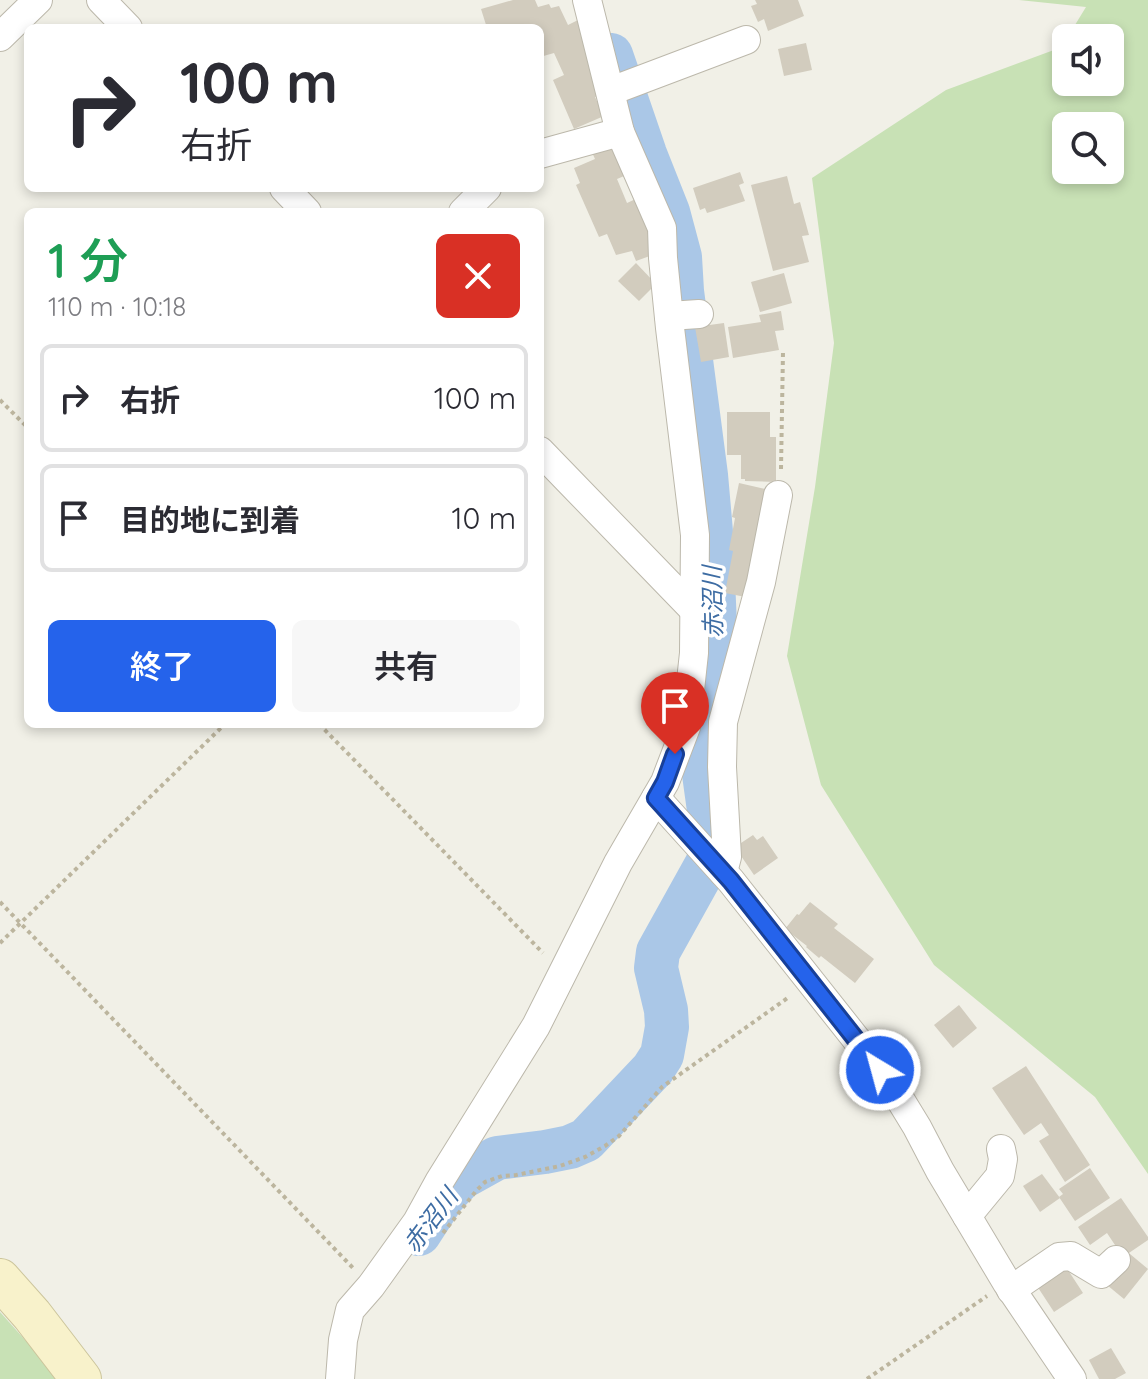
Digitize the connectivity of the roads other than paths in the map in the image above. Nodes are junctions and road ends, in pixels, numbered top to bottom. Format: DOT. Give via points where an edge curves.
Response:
graph roads {
  1 [pos="38,0"];
  2 [pos="101,0"];
  3 [pos="587,0"];
  4 [pos="124,24"];
  5 [pos="0,37"];
  6 [pos="746,40"];
  7 [pos="611,91"];
  8 [pos="620,132"];
  9 [pos="544,153"];
  10 [pos="288,192"];
  11 [pos="483,192"];
  12 [pos="303,208"];
  13 [pos="467,208"];
  14 [pos="699,314"];
  15 [pos="669,316"];
  16 [pos="544,455"];
  17 [pos="778,495"];
  18 [pos="694,610"];
  19 [pos="688,713"];
  20 [pos="723,722"];
  21 [pos="656,798"];
  22 [pos="716,864"];
  23 [pos="1001,1149"];
  24 [pos="967,1216"];
  25 [pos="1116,1260"];
  26 [pos="0,1279"];
  27 [pos="1009,1286"];
  28 [pos="81,1379"];
  29 [pos="340,1379"];
  30 [pos="1072,1379"];
  1 -- 5 [label="street"];
  2 -- 4 [label="street"];
  3 -- 7 [label="street"];
  6 -- 7 [label="street"];
  7 -- 8 [label="street"];
  8 -- 9 [label="street"];
  8 -- 15 [label="street" via="662,228"];
  10 -- 12 [label="street"];
  11 -- 13 [label="street"];
  14 -- 15 [label="street"];
  15 -- 18 [label="street" via="695,535"];
  16 -- 18 [label="street"];
  17 -- 20 [label="street"];
  18 -- 19 [label="street"];
  19 -- 20 [label="street"];
  19 -- 21 [label="street"];
  20 -- 22 [label="street" via="727,857"];
  21 -- 22 [label="street"];
  21 -- 29 [label="street" via="536,1026 417,1222 350,1310"];
  22 -- 24 [label="street" via="895,1091"];
  23 -- 24 [label="street" via="1000,1176"];
  24 -- 27 [label="street"];
  25 -- 27 [label="street" via="1101,1274 1071,1256 1059,1257"];
  26 -- 28 [label="street"];
  27 -- 30 [label="street"];
}
